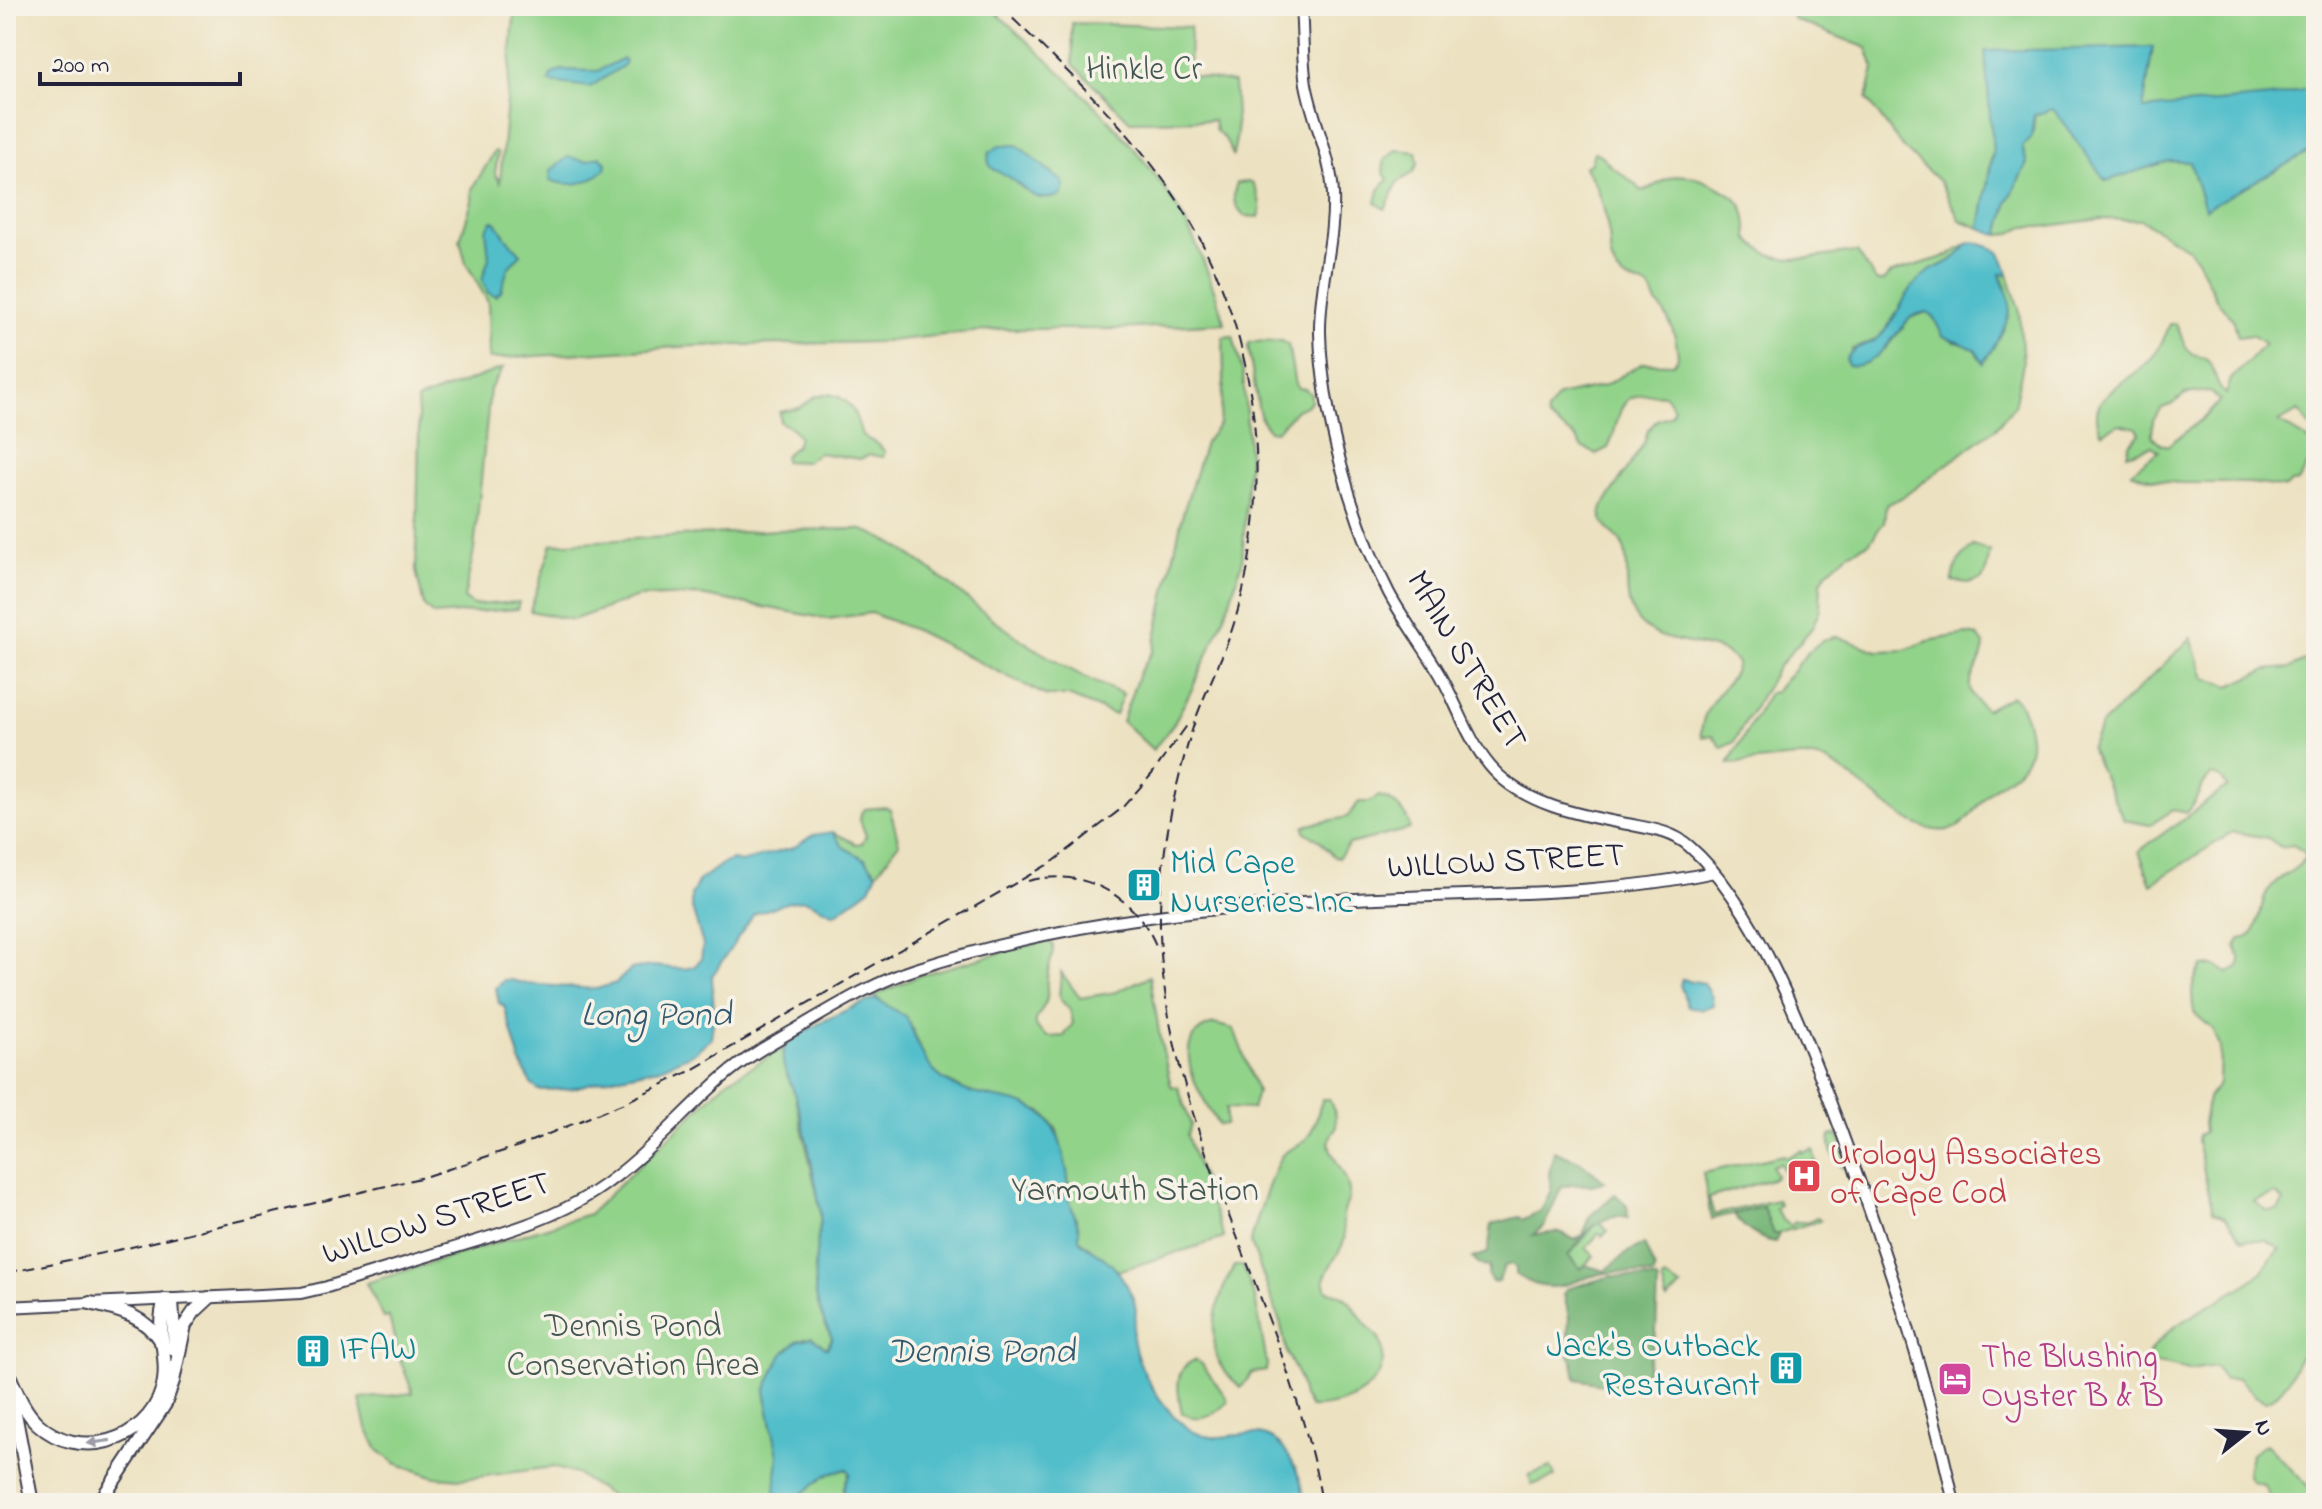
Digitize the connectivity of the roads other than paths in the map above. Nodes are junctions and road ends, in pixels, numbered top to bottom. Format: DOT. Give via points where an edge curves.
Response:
graph roads {
  1 [pos="1301,6"];
  2 [pos="1714,872"];
  3 [pos="209,1298"];
  4 [pos="169,1300"];
  5 [pos="90,1303"];
  6 [pos="6,1307"];
  7 [pos="162,1344"];
  8 [pos="7,1368"];
  9 [pos="175,1373"];
  10 [pos="32,1503"];
  11 [pos="99,1503"];
  12 [pos="1954,1503"];
  1 -- 2 [label="main road, MAIN STREET" via="1306,82 1333,192 1320,323 1325,381 1348,485 1388,590 1499,775 1565,810 1675,836"];
  2 -- 3 [label="main road, WILLOW STREET" via="1595,889 1241,907 1047,933 956,957 875,985 751,1056 621,1173 552,1215 327,1287"];
  2 -- 12 [label="main road, MAIN STREET" via="1739,905 1768,960 1834,1113 1916,1350"];
  3 -- 4 [label="main road, WILLOW STREET"];
  3 -- 9 [label="highway" via="185,1325"];
  4 -- 5 [label="main road, WILLOW STREET"];
  4 -- 7 [label="highway" via="160,1318"];
  4 -- 9 [label="highway"];
  5 -- 6 [label="main road, WILLOW STREET"];
  5 -- 7 [label="highway" via="140,1319"];
  7 -- 8 [label="highway, one-way" via="165,1379 153,1410 130,1432 102,1443 70,1441 48,1432 26,1411"];
  8 -- 10 [label="highway"];
  9 -- 11 [label="highway" via="162,1411"];
}
